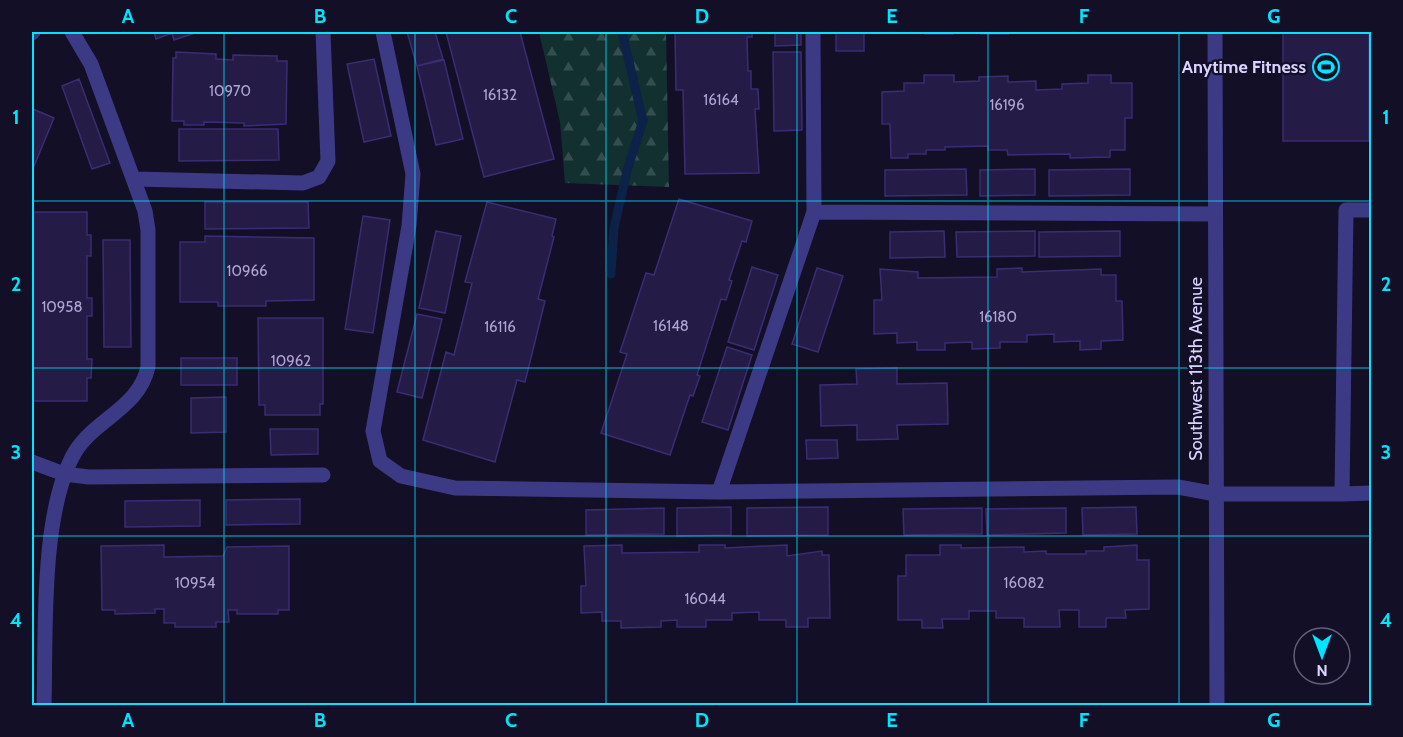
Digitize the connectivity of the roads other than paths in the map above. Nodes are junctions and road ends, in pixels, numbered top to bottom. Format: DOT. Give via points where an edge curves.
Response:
graph roads {
  1 [pos="72,32"];
  2 [pos="323,32"];
  3 [pos="383,32"];
  4 [pos="813,32"];
  5 [pos="1215,32"];
  6 [pos="135,179"];
  7 [pos="1371,210"];
  8 [pos="814,212"];
  9 [pos="1215,214"];
  10 [pos="32,462"];
  11 [pos="64,474"];
  12 [pos="323,476"];
  13 [pos="719,492"];
  14 [pos="1371,492"];
  15 [pos="1216,494"];
  16 [pos="1342,494"];
  17 [pos="44,705"];
  18 [pos="1217,705"];
  1 -- 6 [label="street" via="91,64"];
  2 -- 6 [label="street" via="328,161 319,177 303,183"];
  3 -- 13 [label="street" via="413,174 409,226 373,431 380,461 401,476 455,488"];
  4 -- 8 [label="street"];
  5 -- 9 [label="street, Southwest 113th Avenue"];
  6 -- 11 [label="street" via="148,230 148,367 144,383 129,402 91,432 75,451"];
  7 -- 16 [label="street" via="1346,210"];
  8 -- 9 [label="street"];
  8 -- 13 [label="street"];
  9 -- 15 [label="street, Southwest 113th Avenue"];
  10 -- 11 [label="street"];
  11 -- 12 [label="street"];
  11 -- 17 [label="street" via="50,552"];
  13 -- 15 [label="street" via="1178,487"];
  14 -- 16 [label="street"];
  15 -- 16 [label="street"];
  15 -- 18 [label="street, Southwest 113th Avenue"];
}
